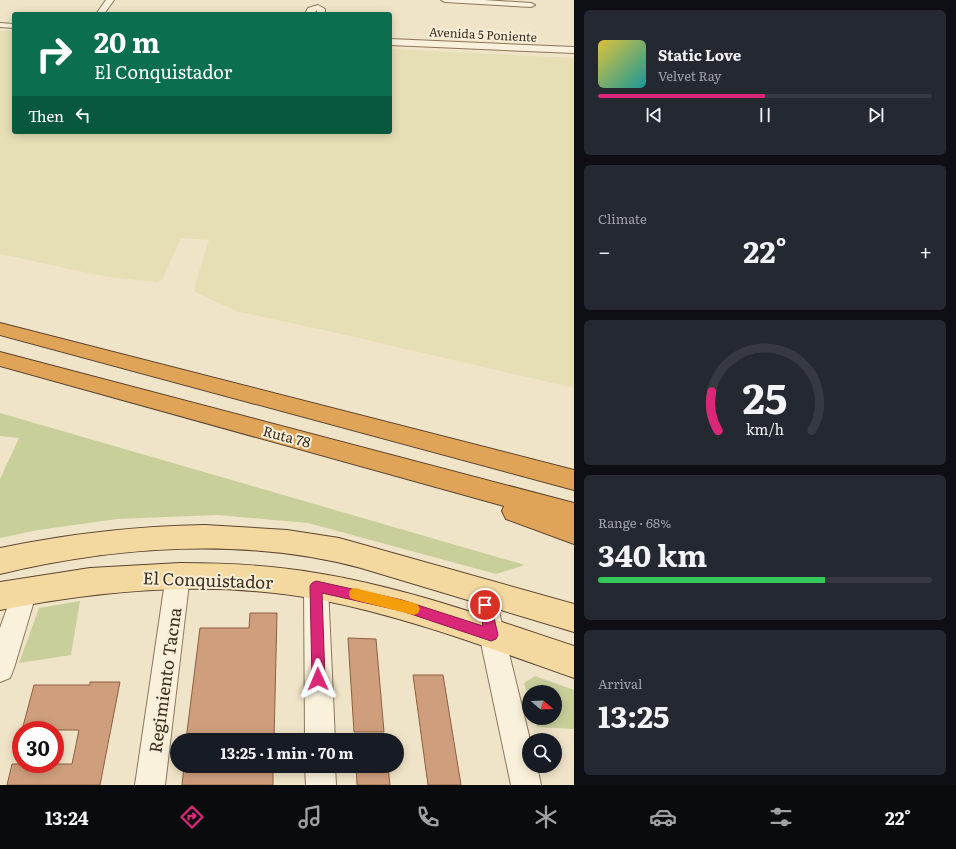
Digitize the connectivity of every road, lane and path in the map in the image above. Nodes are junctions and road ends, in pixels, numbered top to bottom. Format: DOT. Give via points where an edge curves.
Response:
graph roads {
  1 [pos="110,0"];
  2 [pos="445,0"];
  3 [pos="531,4"];
  4 [pos="320,7"];
  5 [pos="101,12"];
  6 [pos="310,12"];
  7 [pos="0,25"];
  8 [pos="12,26"];
  9 [pos="392,42"];
  10 [pos="574,50"];
  11 [pos="0,329"];
  12 [pos="0,360"];
  13 [pos="442,446"];
  14 [pos="347,452"];
  15 [pos="574,468"];
  16 [pos="574,480"];
  17 [pos="574,514"];
  18 [pos="574,532"];
  19 [pos="0,560"];
  20 [pos="178,575"];
  21 [pos="316,586"];
  22 [pos="482,591"];
  23 [pos="12,593"];
  24 [pos="574,618"];
  25 [pos="491,635"];
  26 [pos="574,662"];
  27 [pos="0,668"];
  28 [pos="320,733"];
  29 [pos="320,773"];
  30 [pos="150,785"];
  31 [pos="321,785"];
  32 [pos="526,785"];
  1 -- 5 [label="street"];
  2 -- 3 [label="street"];
  4 -- 6 [label="street"];
  7 -- 8 [label="street"];
  9 -- 10 [label="street, Avenida 5 Poniente"];
  11 -- 13 [label="highway"];
  12 -- 14 [label="highway, Ruta 78"];
  13 -- 15 [label="highway"];
  13 -- 16 [label="highway"];
  14 -- 17 [label="highway, Ruta 78"];
  14 -- 18 [label="highway"];
  19 -- 22 [label="main road" via="86,545 169,538 240,538 327,548"];
  20 -- 21 [label="main road, El Conquistador" via="246,578"];
  20 -- 23 [label="main road, El Conquistador" via="127,576"];
  20 -- 30 [label="street, Regimiento Tacna"];
  21 -- 25 [label="main road, El Conquistador" via="402,606"];
  21 -- 28 [label="street"];
  22 -- 24 [label="main road"];
  22 -- 25 [label="street"];
  23 -- 27 [label="street"];
  25 -- 26 [label="main road, El Conquistador"];
  25 -- 32 [label="street"];
  29 -- 31 [label="street"];
}
